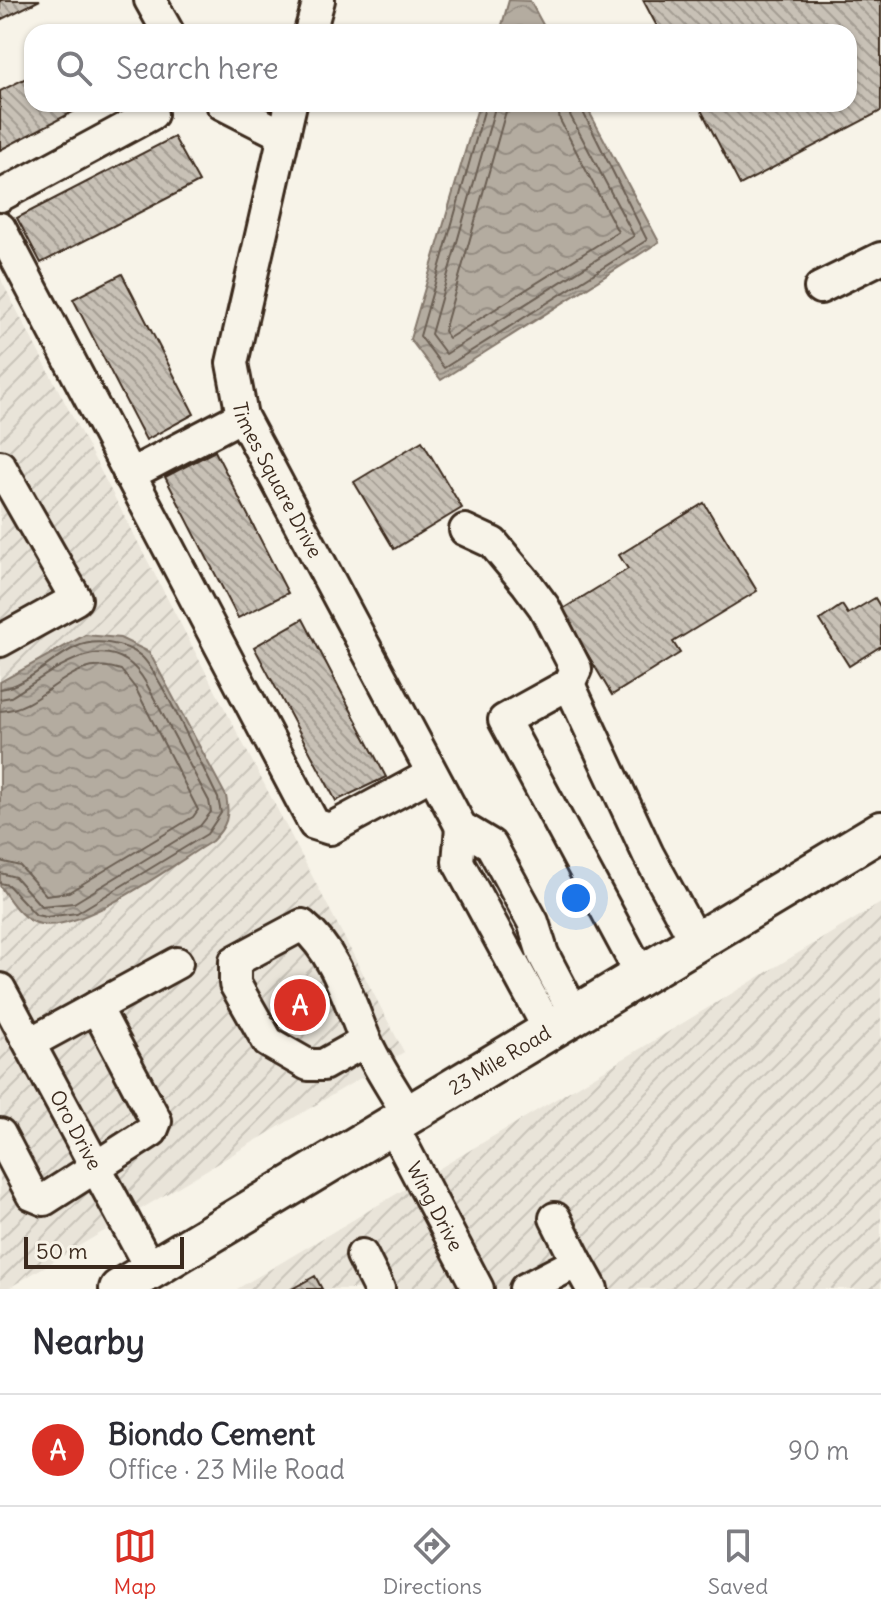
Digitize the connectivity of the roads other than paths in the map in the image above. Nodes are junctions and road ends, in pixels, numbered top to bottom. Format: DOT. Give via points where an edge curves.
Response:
graph roads {
  1 [pos="150,0"];
  2 [pos="319,0"];
  3 [pos="164,24"];
  4 [pos="312,24"];
  5 [pos="238,112"];
  6 [pos="289,112"];
  7 [pos="152,114"];
  8 [pos="283,135"];
  9 [pos="0,196"];
  10 [pos="0,228"];
  11 [pos="881,258"];
  12 [pos="820,288"];
  13 [pos="242,416"];
  14 [pos="0,466"];
  15 [pos="129,475"];
  16 [pos="465,530"];
  17 [pos="0,641"];
  18 [pos="569,684"];
  19 [pos="432,774"];
  20 [pos="461,827"];
  21 [pos="881,831"];
  22 [pos="521,901"];
  23 [pos="487,919"];
  24 [pos="696,942"];
  25 [pos="177,963"];
  26 [pos="641,975"];
  27 [pos="0,989"];
  28 [pos="96,1007"];
  29 [pos="562,1023"];
  30 [pos="366,1041"];
  31 [pos="30,1043"];
  32 [pos="400,1120"];
  33 [pos="0,1134"];
  34 [pos="98,1168"];
  35 [pos="555,1218"];
  36 [pos="362,1255"];
  37 [pos="577,1262"];
  38 [pos="151,1270"];
  39 [pos="119,1289"];
  40 [pos="379,1289"];
  41 [pos="478,1289"];
  42 [pos="525,1289"];
  43 [pos="592,1289"];
  1 -- 3 [label="street"];
  2 -- 4 [label="street"];
  5 -- 8 [label="street"];
  6 -- 8 [label="street, Times Square Drive"];
  7 -- 9 [label="street"];
  8 -- 13 [label="street, Times Square Drive" via="232,363"];
  10 -- 15 [label="street"];
  11 -- 12 [label="street"];
  13 -- 15 [label="street"];
  13 -- 19 [label="street, Times Square Drive"];
  14 -- 17 [label="street" via="76,599"];
  15 -- 19 [label="street" via="314,824 330,829"];
  16 -- 18 [label="street" via="493,543 544,607 576,669"];
  18 -- 24 [label="street" via="648,854"];
  18 -- 26 [label="street" via="504,720"];
  19 -- 20 [label="street, Times Square Drive"];
  20 -- 22 [label="street, Times Square Drive" via="491,845"];
  20 -- 23 [label="street, Times Square Drive" via="458,862"];
  21 -- 24 [label="main road, 23 Mile Road"];
  22 -- 23 [label="street"];
  22 -- 29 [label="street, Times Square Drive"];
  23 -- 29 [label="street, Times Square Drive" via="501,947"];
  24 -- 26 [label="main road, 23 Mile Road"];
  25 -- 28 [label="street"];
  26 -- 29 [label="main road, 23 Mile Road"];
  27 -- 31 [label="street, Oro Drive"];
  28 -- 31 [label="street"];
  28 -- 34 [label="street" via="156,1121 152,1131"];
  29 -- 32 [label="main road, 23 Mile Road"];
  30 -- 30 [label="street, Wing Drive" via="347,990 317,937 302,925 235,961 235,984 268,1042 308,1065 323,1065"];
  30 -- 32 [label="street, Wing Drive"];
  31 -- 34 [label="street, Oro Drive"];
  32 -- 38 [label="main road, 23 Mile Road"];
  32 -- 41 [label="street, Wing Drive"];
  33 -- 34 [label="street" via="32,1195 44,1200"];
  34 -- 38 [label="street, Oro Drive"];
  35 -- 37 [label="street"];
  36 -- 40 [label="street"];
  37 -- 42 [label="street"];
  37 -- 43 [label="street"];
  38 -- 39 [label="main road, 23 Mile Road"];
}
